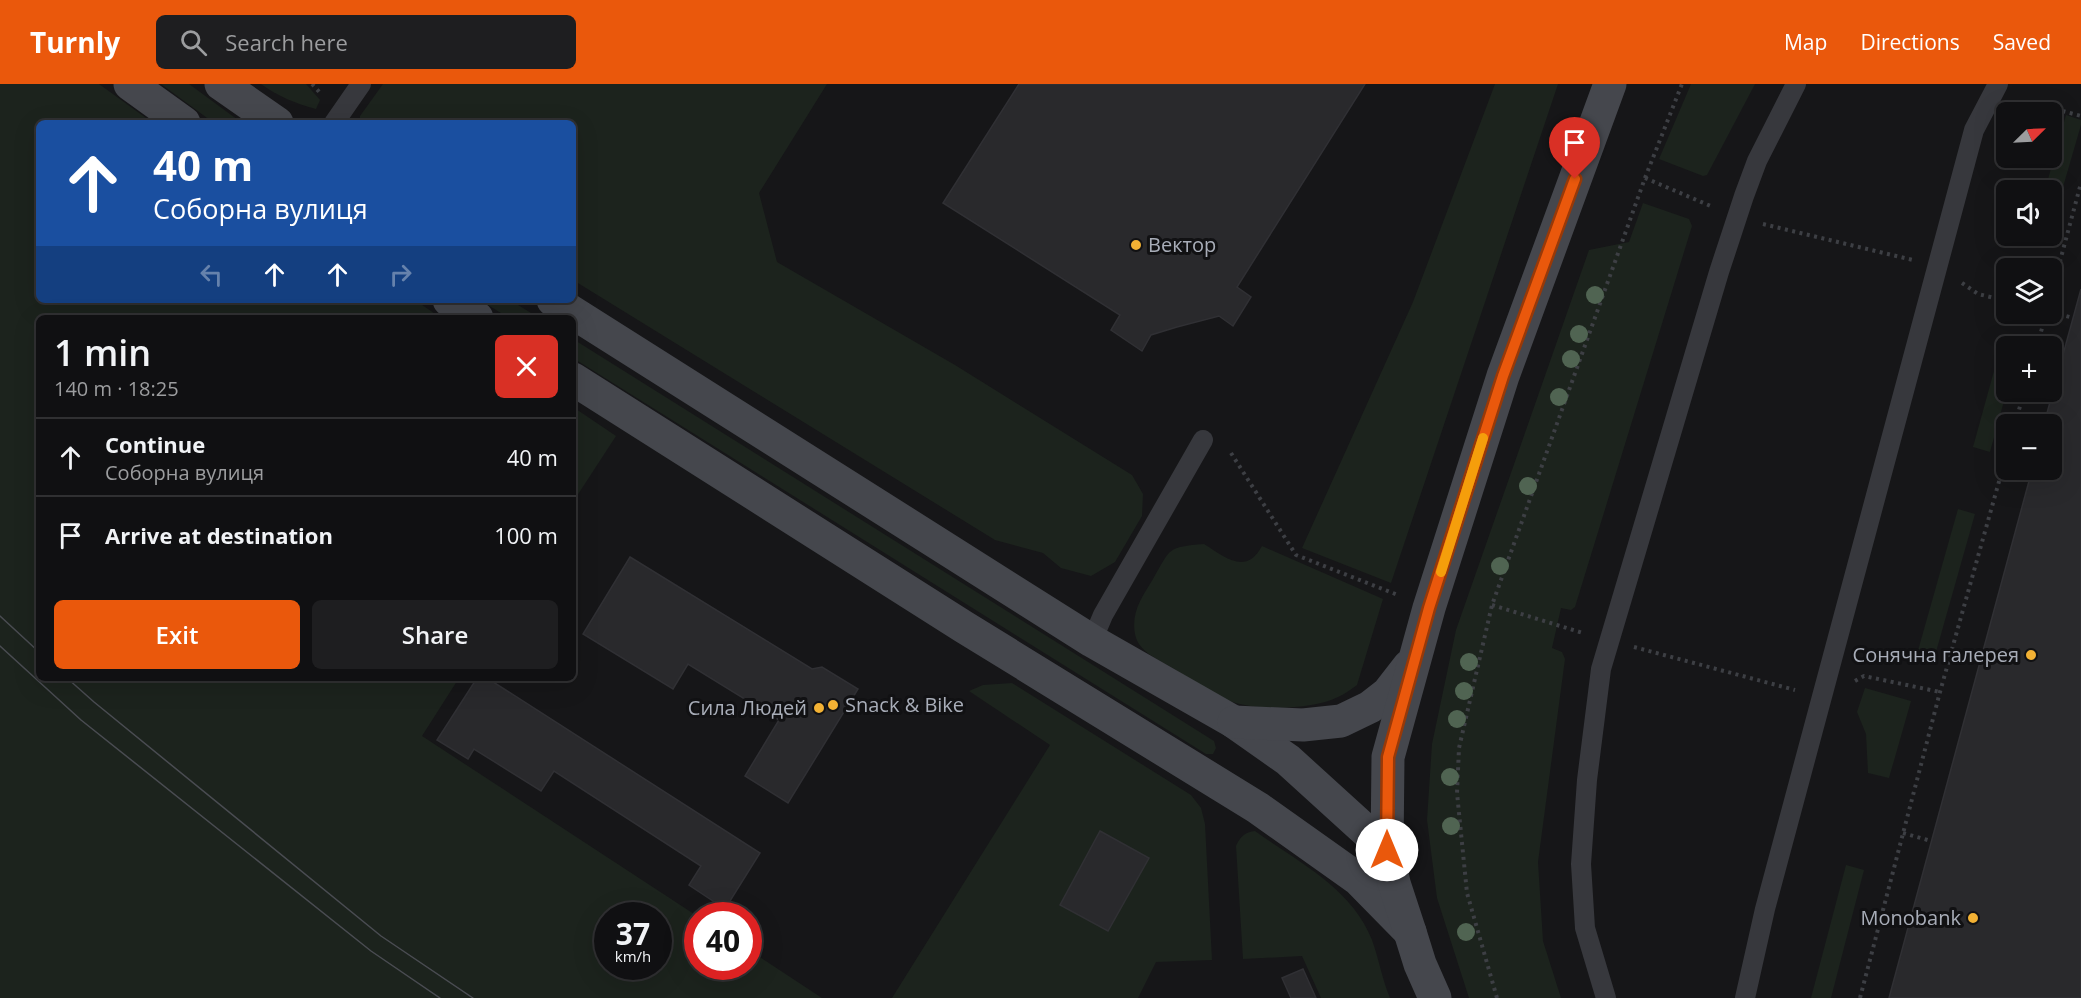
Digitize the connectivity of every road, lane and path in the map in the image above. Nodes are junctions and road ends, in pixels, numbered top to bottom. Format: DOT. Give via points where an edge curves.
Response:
graph roads {
  1 [pos="130,84"];
  2 [pos="221,84"];
  3 [pos="361,84"];
  4 [pos="1610,84"];
  5 [pos="1682,84"];
  6 [pos="1796,84"];
  7 [pos="1998,84"];
  8 [pos="2062,111"];
  9 [pos="2081,116"];
  10 [pos="180,120"];
  11 [pos="273,120"];
  12 [pos="336,120"];
  13 [pos="1645,178"];
  14 [pos="2081,183"];
  15 [pos="1737,218"];
  16 [pos="2061,258"];
  17 [pos="1937,266"];
  18 [pos="1996,298"];
  19 [pos="454,303"];
  20 [pos="559,303"];
  21 [pos="472,315"];
  22 [pos="2062,315"];
  23 [pos="2073,318"];
  24 [pos="576,381"];
  25 [pos="1203,440"];
  26 [pos="1231,453"];
  27 [pos="1999,480"];
  28 [pos="1492,605"];
  29 [pos="1429,608"];
  30 [pos="1092,640"];
  31 [pos="1609,641"];
  32 [pos="1416,657"];
  33 [pos="1940,692"];
  34 [pos="1822,697"];
  35 [pos="1234,722"];
  36 [pos="1903,832"];
  37 [pos="1931,841"];
  38 [pos="1387,850"];
  39 [pos="1410,932"];
  40 [pos="1435,998"];
  41 [pos="1497,998"];
  42 [pos="1606,998"];
  43 [pos="1745,998"];
  44 [pos="1860,998"];
  1 -- 10 [label="street"];
  2 -- 11 [label="street"];
  3 -- 12 [label="lane"];
  4 -- 29 [label="street" via="1503,376"];
  5 -- 13 [label="path"];
  6 -- 15 [label="lane" via="1757,161"];
  7 -- 17 [label="lane" via="1974,130"];
  8 -- 9 [label="path"];
  13 -- 15 [label="path"];
  13 -- 28 [label="path"];
  14 -- 16 [label="path"];
  15 -- 17 [label="path"];
  15 -- 31 [label="lane"];
  17 -- 18 [label="path" via="1978,294"];
  17 -- 34 [label="lane"];
  19 -- 21 [label="street"];
  20 -- 30 [label="street"];
  22 -- 23 [label="path"];
  24 -- 39 [label="street" via="1258,808 1358,879"];
  25 -- 30 [label="lane"];
  26 -- 29 [label="path" via="1296,555"];
  27 -- 33 [label="path"];
  28 -- 31 [label="path"];
  28 -- 41 [label="path" via="1458,748 1457,793 1467,893"];
  29 -- 32 [label="street"];
  30 -- 35 [label="street"];
  31 -- 34 [label="path"];
  31 -- 42 [label="lane" via="1599,679 1581,864 1585,928"];
  32 -- 35 [label="street" via="1388,693 1341,722"];
  32 -- 38 [label="street" via="1388,757"];
  33 -- 34 [label="path" via="1864,676"];
  33 -- 36 [label="path"];
  34 -- 43 [label="lane"];
  35 -- 38 [label="street" via="1288,760"];
  36 -- 37 [label="path"];
  36 -- 44 [label="path"];
  38 -- 39 [label="street"];
  39 -- 40 [label="street"];
}
